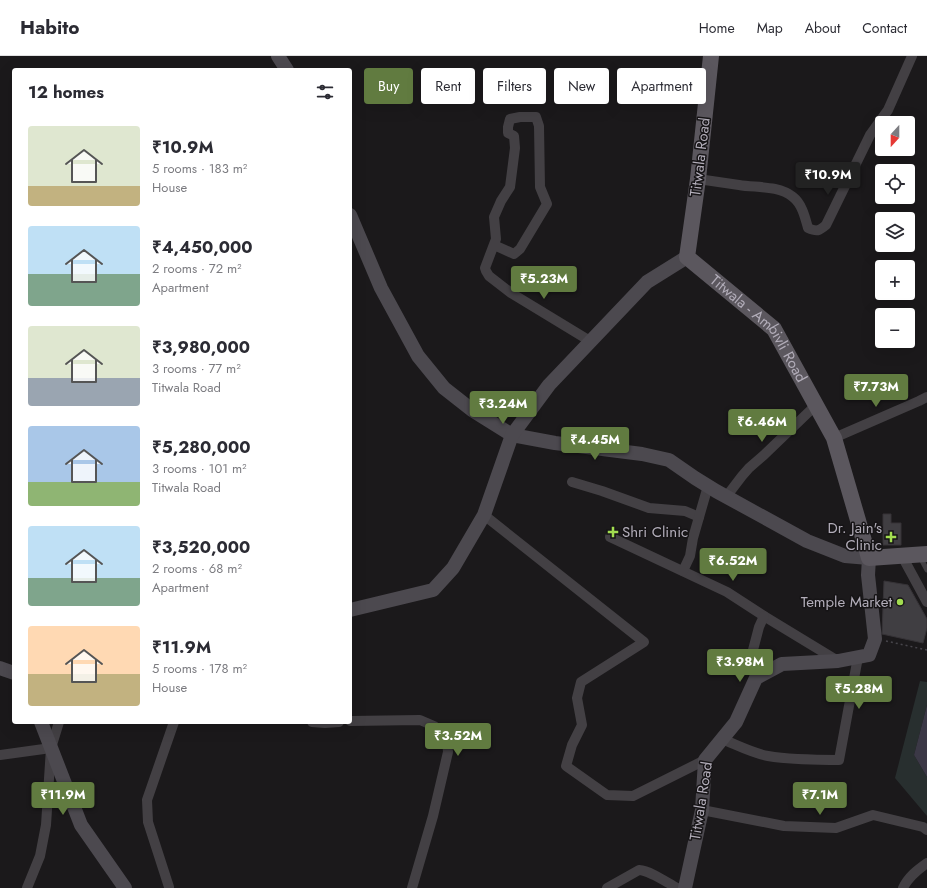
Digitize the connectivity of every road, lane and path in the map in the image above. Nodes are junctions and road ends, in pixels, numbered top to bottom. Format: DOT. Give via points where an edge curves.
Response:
graph roads {
  1 [pos="278,56"];
  2 [pos="711,56"];
  3 [pos="912,56"];
  4 [pos="286,68"];
  5 [pos="698,179"];
  6 [pos="352,220"];
  7 [pos="494,245"];
  8 [pos="687,257"];
  9 [pos="590,341"];
  10 [pos="927,396"];
  11 [pos="816,405"];
  12 [pos="512,435"];
  13 [pos="834,438"];
  14 [pos="572,482"];
  15 [pos="708,486"];
  16 [pos="726,497"];
  17 [pos="484,515"];
  18 [pos="699,517"];
  19 [pos="610,537"];
  20 [pos="923,554"];
  21 [pos="902,556"];
  22 [pos="869,558"];
  23 [pos="927,570"];
  24 [pos="683,571"];
  25 [pos="927,602"];
  26 [pos="352,610"];
  27 [pos="764,616"];
  28 [pos="875,639"];
  29 [pos="927,650"];
  30 [pos="858,657"];
  31 [pos="838,661"];
  32 [pos="0,668"];
  33 [pos="12,672"];
  34 [pos="756,678"];
  35 [pos="352,721"];
  36 [pos="42,724"];
  37 [pos="58,724"];
  38 [pos="173,724"];
  39 [pos="722,739"];
  40 [pos="51,748"];
  41 [pos="0,755"];
  42 [pos="705,760"];
  43 [pos="702,810"];
  44 [pos="927,830"];
  45 [pos="927,863"];
  46 [pos="27,888"];
  47 [pos="125,888"];
  48 [pos="169,888"];
  49 [pos="412,888"];
  50 [pos="607,888"];
  51 [pos="677,888"];
  52 [pos="685,888"];
  53 [pos="903,888"];
  1 -- 4 [label="street"];
  2 -- 5 [label="main road, Titwala Road"];
  3 -- 5 [label="street" via="888,110 870,135 826,225 820,230 808,228 801,207 794,197 777,189"];
  5 -- 8 [label="main road, Titwala Road"];
  6 -- 12 [label="street" via="374,274 418,356 444,388 472,410"];
  7 -- 7 [label="street" via="494,217 510,187 513,166 515,148 514,136 508,133 510,119 536,117 540,126 540,187 547,204 520,249 514,254"];
  7 -- 9 [label="street" via="485,268 489,276 511,293"];
  8 -- 9 [label="street" via="647,282"];
  8 -- 11 [label="main road, Titwala - Ambivli Road" via="774,330"];
  9 -- 12 [label="street" via="549,385"];
  10 -- 13 [label="street"];
  11 -- 13 [label="main road, Titwala - Ambivli Road"];
  11 -- 16 [label="street" via="749,468"];
  12 -- 15 [label="street" via="669,460"];
  12 -- 17 [label="street"];
  13 -- 22 [label="main road, Titwala - Ambivli Road"];
  14 -- 18 [label="street" via="649,508 685,512"];
  15 -- 16 [label="street"];
  15 -- 18 [label="street"];
  16 -- 22 [label="street" via="807,541 845,556"];
  17 -- 26 [label="street" via="453,568 433,590"];
  17 -- 42 [label="street" via="644,642 581,682 577,698 582,725 572,745 566,766 607,795 633,796"];
  18 -- 24 [label="street" via="690,556"];
  19 -- 24 [label="street"];
  20 -- 21 [label="main road"];
  20 -- 23 [label="lane"];
  21 -- 22 [label="main road"];
  21 -- 25 [label="street"];
  22 -- 28 [label="street" via="868,575"];
  24 -- 27 [label="street" via="727,592"];
  27 -- 31 [label="street"];
  27 -- 34 [label="street" via="753,650"];
  28 -- 29 [label="path"];
  28 -- 30 [label="street" via="869,655"];
  30 -- 31 [label="street"];
  30 -- 39 [label="street" via="839,760 768,756"];
  31 -- 34 [label="street" via="782,664"];
  32 -- 33 [label="street"];
  34 -- 39 [label="street, Titwala Road" via="736,722"];
  35 -- 49 [label="street" via="420,720 434,726 447,739 448,752 433,816"];
  36 -- 40 [label="street"];
  37 -- 40 [label="street"];
  38 -- 48 [label="street" via="147,800 148,822"];
  39 -- 42 [label="street, Titwala Road"];
  40 -- 41 [label="street"];
  40 -- 46 [label="street" via="46,825 40,856"];
  40 -- 47 [label="street" via="81,825"];
  42 -- 43 [label="street, Titwala Road"];
  43 -- 44 [label="street" via="784,826 836,828 873,815"];
  43 -- 52 [label="street, Titwala Road"];
  45 -- 53 [label="street" via="906,881"];
  50 -- 51 [label="street" via="642,870"];
}
